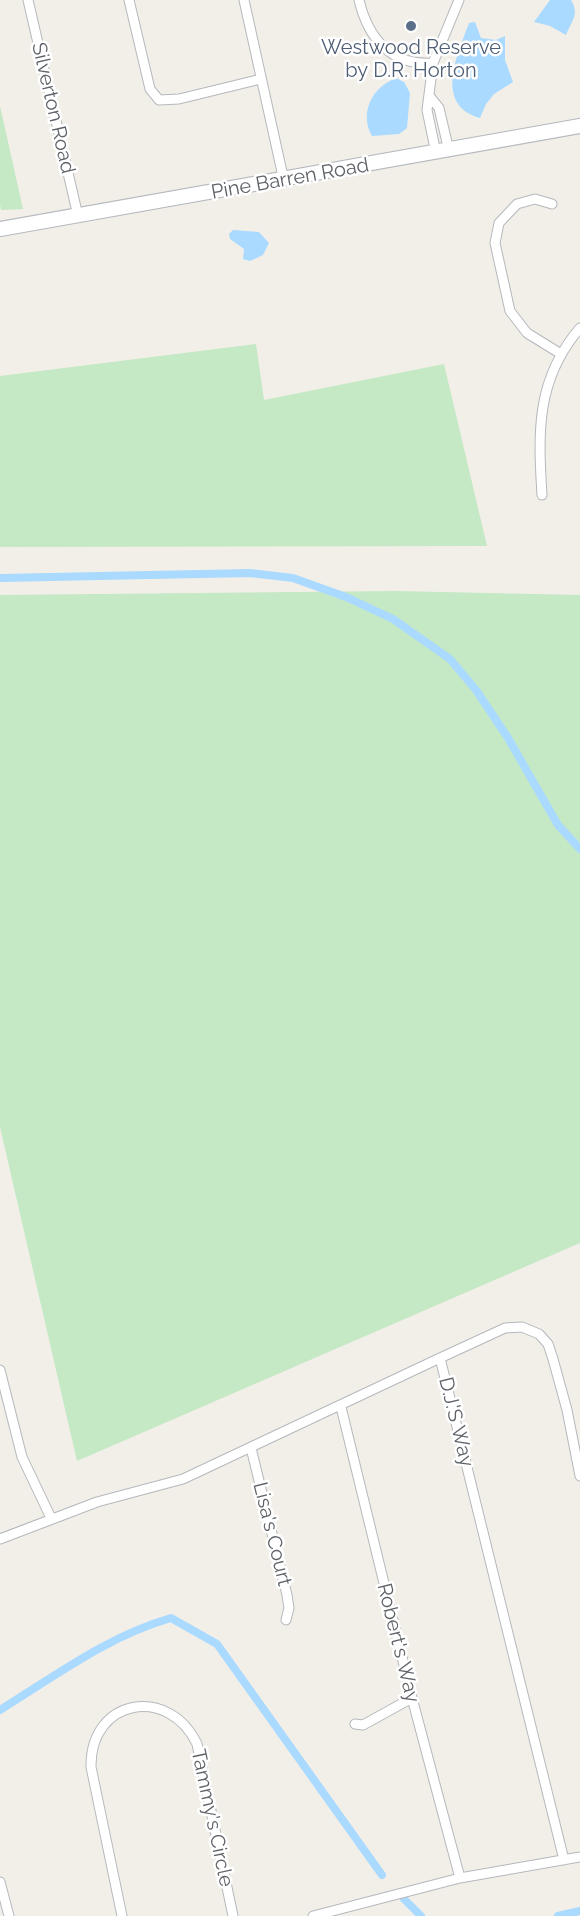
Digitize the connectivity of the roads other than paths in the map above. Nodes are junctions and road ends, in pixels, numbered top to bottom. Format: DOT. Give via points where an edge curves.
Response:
graph roads {
  1 [pos="28,0"];
  2 [pos="129,0"];
  3 [pos="244,0"];
  4 [pos="359,0"];
  5 [pos="459,0"];
  6 [pos="433,63"];
  7 [pos="261,79"];
  8 [pos="580,126"];
  9 [pos="442,152"];
  10 [pos="284,181"];
  11 [pos="552,204"];
  12 [pos="78,216"];
  13 [pos="0,230"];
  14 [pos="580,328"];
  15 [pos="561,354"];
  16 [pos="542,495"];
  17 [pos="440,1358"];
  18 [pos="0,1370"];
  19 [pos="341,1407"];
  20 [pos="251,1448"];
  21 [pos="578,1457"];
  22 [pos="580,1476"];
  23 [pos="51,1518"];
  24 [pos="0,1539"];
  25 [pos="285,1620"];
  26 [pos="412,1698"];
  27 [pos="355,1724"];
  28 [pos="580,1857"];
  29 [pos="564,1860"];
  30 [pos="460,1878"];
  31 [pos="0,1882"];
  32 [pos="9,1916"];
  33 [pos="122,1916"];
  34 [pos="233,1916"];
  35 [pos="313,1916"];
  1 -- 12 [label="street, Silverton Road"];
  2 -- 7 [label="street" via="150,89 159,100 179,99"];
  3 -- 7 [label="street"];
  4 -- 6 [label="street" via="364,19 378,42 397,56 421,64"];
  5 -- 6 [label="street"];
  6 -- 9 [label="street" via="428,110"];
  7 -- 10 [label="street"];
  8 -- 9 [label="main road, Pine Barren Road"];
  9 -- 10 [label="main road, Pine Barren Road"];
  10 -- 12 [label="main road, Pine Barren Road"];
  11 -- 15 [label="street" via="535,199 517,204 499,223 495,243 510,311 526,333"];
  12 -- 13 [label="main road, Pine Barren Road"];
  14 -- 15 [label="street"];
  15 -- 16 [label="street" via="540,411"];
  17 -- 19 [label="street, D.J.'S Way"];
  17 -- 21 [label="street" via="505,1328 522,1327 538,1334 548,1344 553,1359"];
  17 -- 29 [label="street, D.J.'S Way"];
  18 -- 23 [label="street" via="22,1457"];
  19 -- 20 [label="street, D.J.'S Way"];
  19 -- 26 [label="street, Robert's Way"];
  20 -- 23 [label="street, D.J.'S Way" via="183,1479"];
  20 -- 25 [label="street, Lisa's Court" via="287,1595 289,1608"];
  21 -- 22 [label="street"];
  23 -- 24 [label="street, D.J.'S Way"];
  26 -- 27 [label="street" via="363,1725"];
  26 -- 30 [label="street, Robert's Way"];
  28 -- 29 [label="street"];
  29 -- 30 [label="street"];
  30 -- 35 [label="street"];
  31 -- 32 [label="street"];
  33 -- 34 [label="street, Tammy's Circle" via="91,1767 91,1748 111,1716 130,1708 153,1708 171,1713 189,1728 197,1744"];
}
